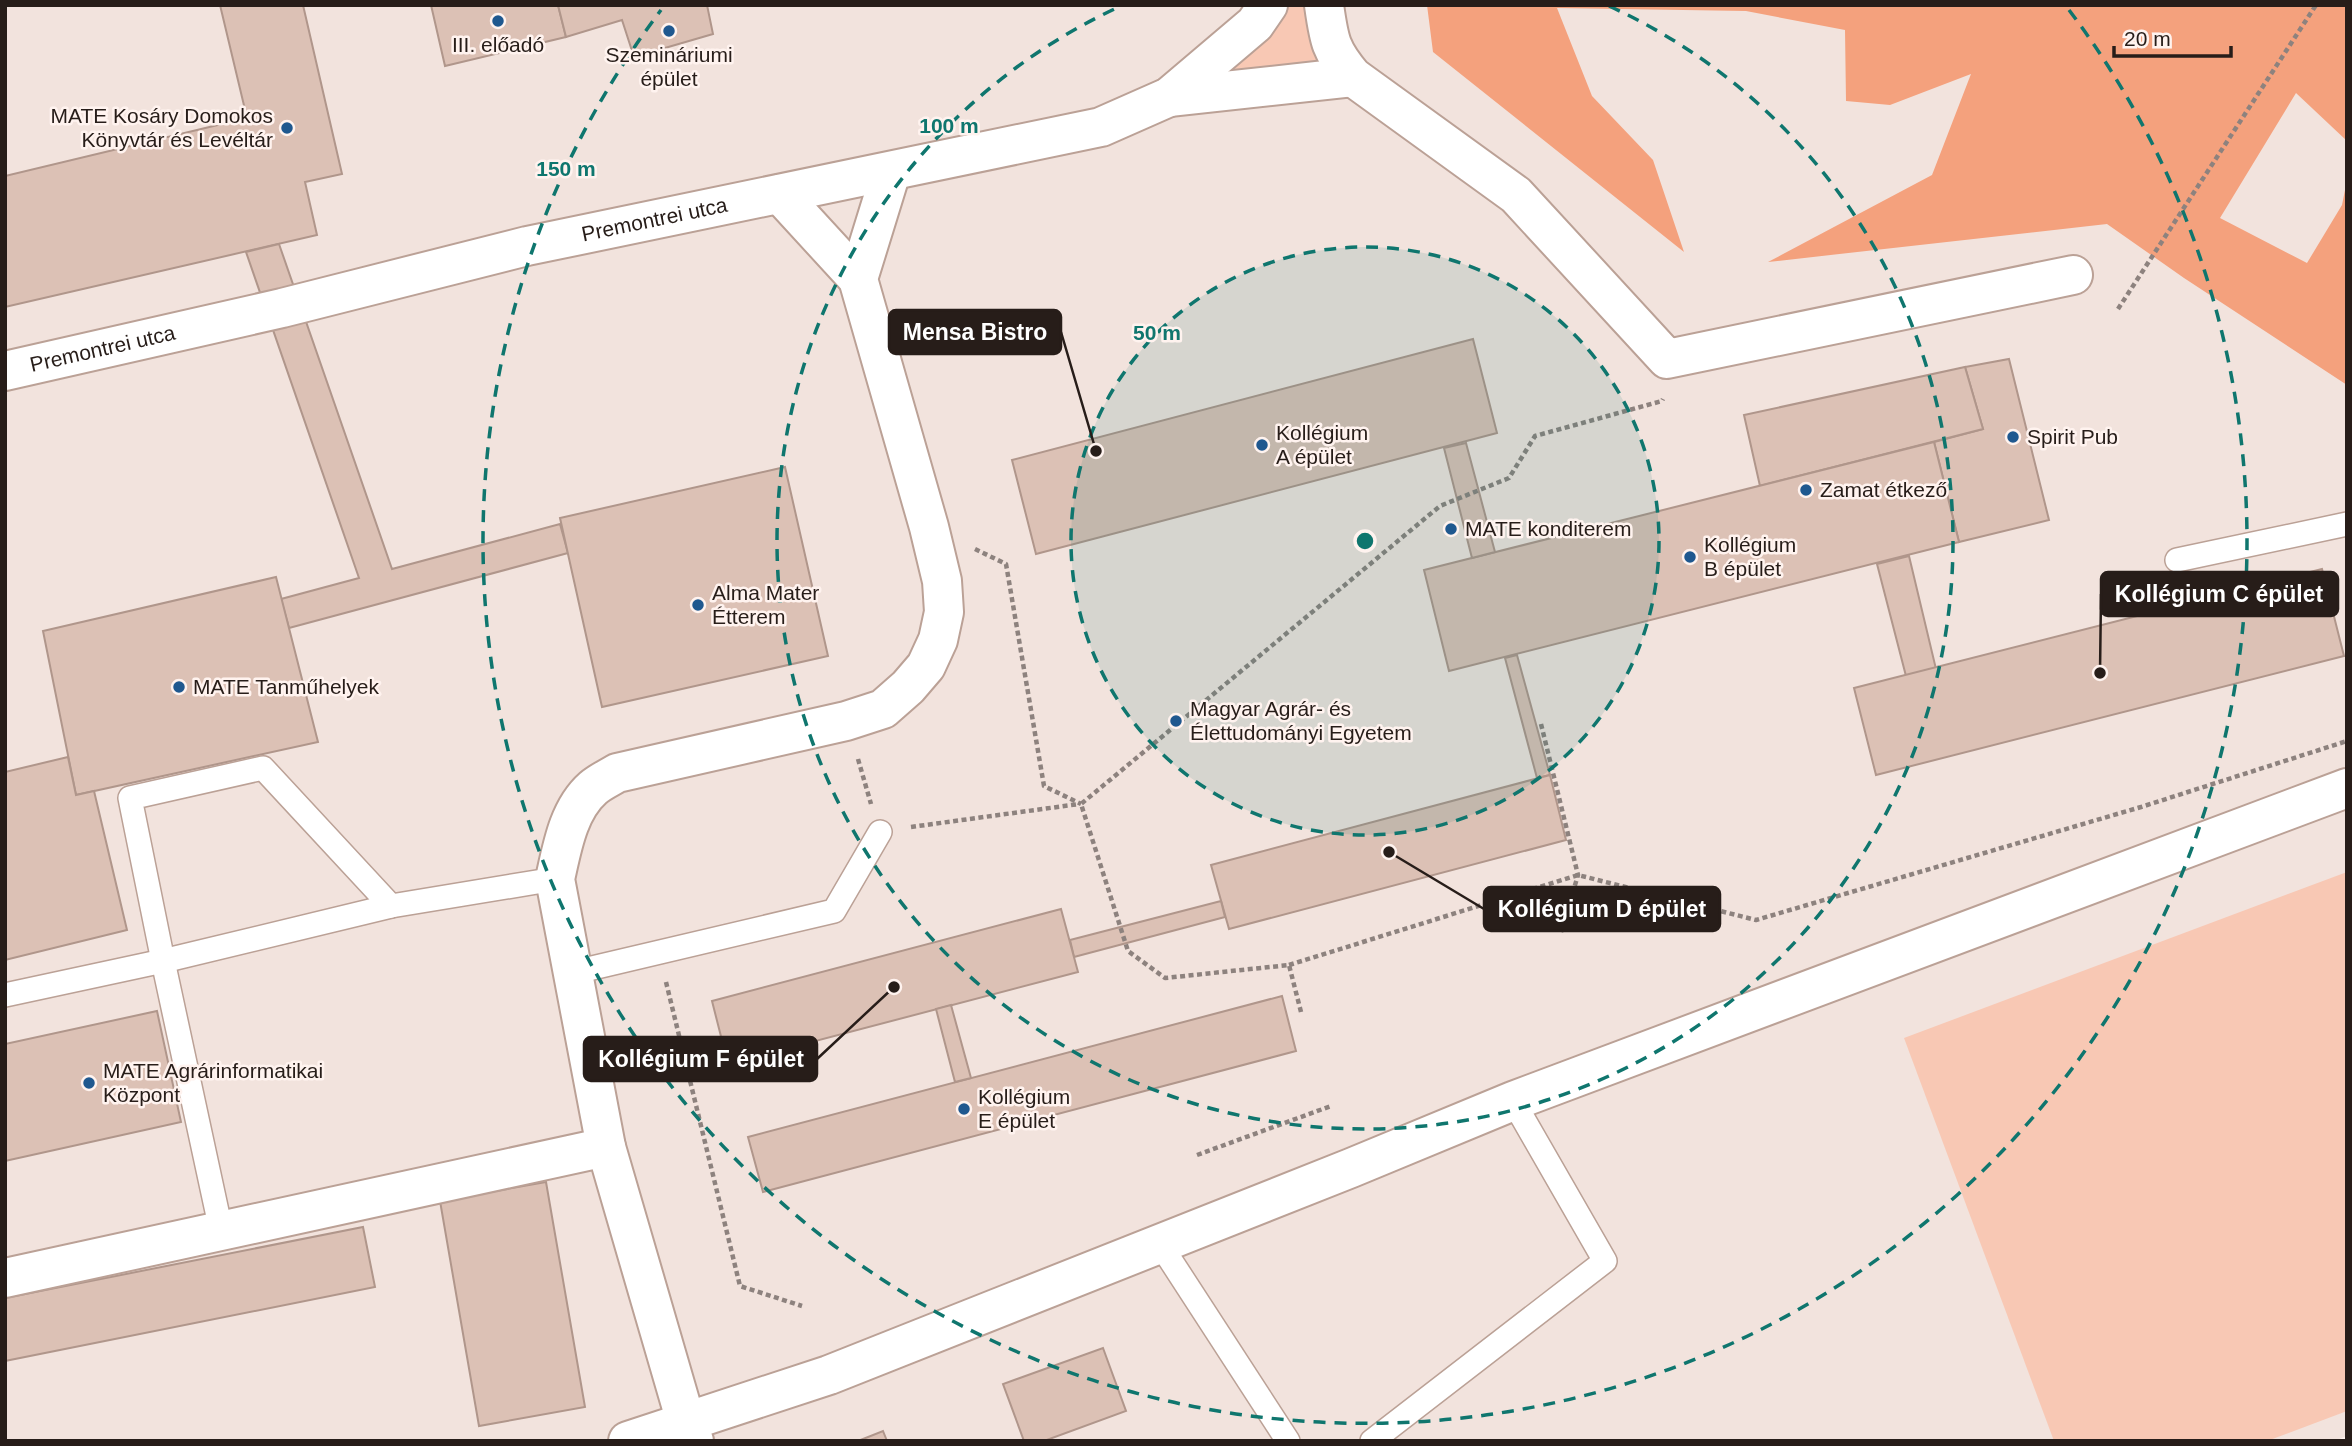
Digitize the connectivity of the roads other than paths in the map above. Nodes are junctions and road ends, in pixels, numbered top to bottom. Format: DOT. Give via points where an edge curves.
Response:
graph roads {
  1 [pos="1268,5"];
  2 [pos="1324,5"];
  3 [pos="1353,77"];
  4 [pos="1169,97"];
  5 [pos="891,172"];
  6 [pos="780,194"];
  7 [pos="2073,275"];
  8 [pos="858,279"];
  9 [pos="5,371"];
  10 [pos="2347,524"];
  11 [pos="2177,561"];
  12 [pos="2347,788"];
  13 [pos="880,832"];
  14 [pos="555,878"];
  15 [pos="391,906"];
  16 [pos="163,961"];
  17 [pos="571,973"];
  18 [pos="5,995"];
  19 [pos="1513,1101"];
  20 [pos="606,1147"];
  21 [pos="221,1230"];
  22 [pos="1160,1244"];
  23 [pos="5,1278"];
  24 [pos="690,1431"];
  25 [pos="628,1441"];
  26 [pos="1288,1441"];
  27 [pos="1372,1441"];
  1 -- 4 [label="street, Premontrei utca" via="1255,24"];
  2 -- 3 [label="street" via="1329,43"];
  3 -- 4 [label="street"];
  3 -- 7 [label="street" via="1516,195 1667,359"];
  4 -- 5 [label="street, Premontrei utca" via="1101,127"];
  5 -- 6 [label="street, Premontrei utca"];
  5 -- 8 [label="street"];
  6 -- 8 [label="street"];
  6 -- 9 [label="street, Premontrei utca" via="527,246"];
  8 -- 14 [label="street" via="942,581 944,612 926,666 883,709 617,773 593,788 577,808"];
  10 -- 11 [label="lane"];
  12 -- 19 [label="street"];
  13 -- 17 [label="lane" via="834,911"];
  14 -- 15 [label="lane"];
  14 -- 17 [label="street"];
  15 -- 16 [label="lane"];
  15 -- 16 [label="lane" via="263,768 130,798"];
  16 -- 18 [label="lane"];
  16 -- 21 [label="lane"];
  17 -- 20 [label="street"];
  19 -- 22 [label="street"];
  19 -- 27 [label="lane" via="1605,1261"];
  20 -- 21 [label="street"];
  20 -- 24 [label="street"];
  21 -- 23 [label="street"];
  22 -- 24 [label="street"];
  22 -- 26 [label="lane"];
  24 -- 25 [label="street"];
}
